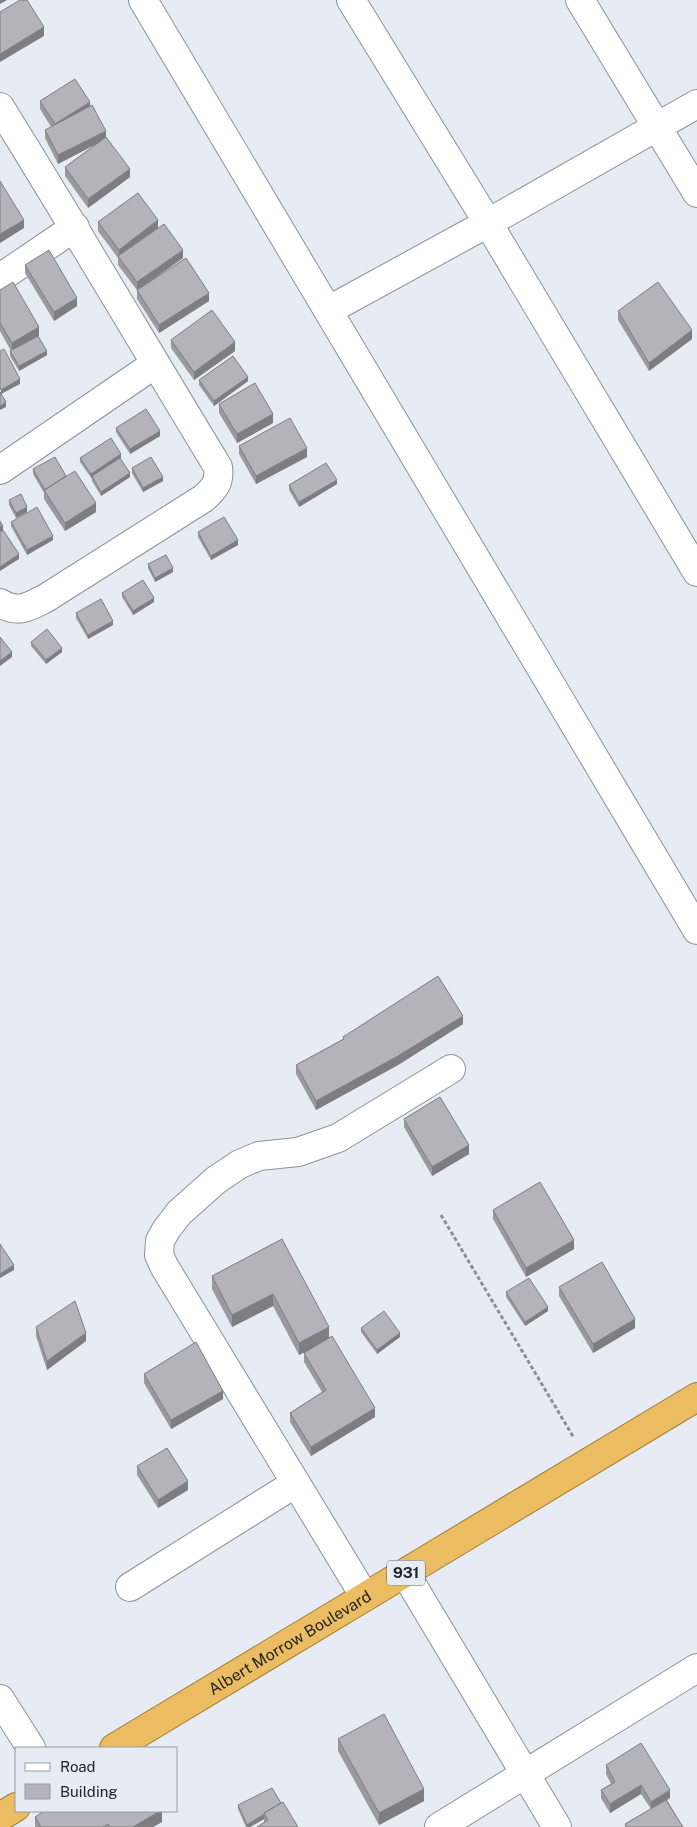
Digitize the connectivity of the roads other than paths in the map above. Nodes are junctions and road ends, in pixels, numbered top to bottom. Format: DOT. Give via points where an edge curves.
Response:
graph roads {
  1 [pos="143,0"];
  2 [pos="351,0"];
  3 [pos="580,0"];
  4 [pos="697,104"];
  5 [pos="0,107"];
  6 [pos="658,127"];
  7 [pos="697,193"];
  8 [pos="488,223"];
  9 [pos="75,227"];
  10 [pos="0,278"];
  11 [pos="329,310"];
  12 [pos="155,364"];
  13 [pos="0,470"];
  14 [pos="697,572"];
  15 [pos="0,603"];
  16 [pos="697,930"];
  17 [pos="451,1069"];
  18 [pos="697,1397"];
  19 [pos="296,1483"];
  20 [pos="405,1573"];
  21 [pos="130,1587"];
  22 [pos="365,1597"];
  23 [pos="697,1668"];
  24 [pos="0,1699"];
  25 [pos="30,1747"];
  26 [pos="116,1747"];
  27 [pos="526,1774"];
  28 [pos="15,1808"];
  29 [pos="0,1817"];
  30 [pos="439,1827"];
  31 [pos="557,1827"];
  1 -- 11 [label="street"];
  2 -- 8 [label="street"];
  3 -- 6 [label="street"];
  4 -- 6 [label="street"];
  5 -- 9 [label="street"];
  6 -- 7 [label="street"];
  6 -- 8 [label="street"];
  8 -- 11 [label="street"];
  8 -- 14 [label="street"];
  9 -- 10 [label="street"];
  9 -- 12 [label="street"];
  11 -- 16 [label="street"];
  12 -- 13 [label="street"];
  12 -- 15 [label="street" via="218,466 216,488 46,598 25,609 10,609"];
  17 -- 19 [label="street" via="338,1138 298,1152 259,1156 240,1164 216,1180 179,1213 160,1241 159,1255 164,1266"];
  18 -- 20 [label="highway, Albert Morrow Boulevard / 931"];
  19 -- 21 [label="street"];
  19 -- 22 [label="street"];
  20 -- 22 [label="highway, Albert Morrow Boulevard / 931"];
  20 -- 27 [label="street"];
  22 -- 26 [label="highway, Albert Morrow Boulevard / 931"];
  23 -- 27 [label="street"];
  24 -- 25 [label="street"];
  27 -- 30 [label="street"];
  27 -- 31 [label="street"];
  28 -- 29 [label="highway"];
}
